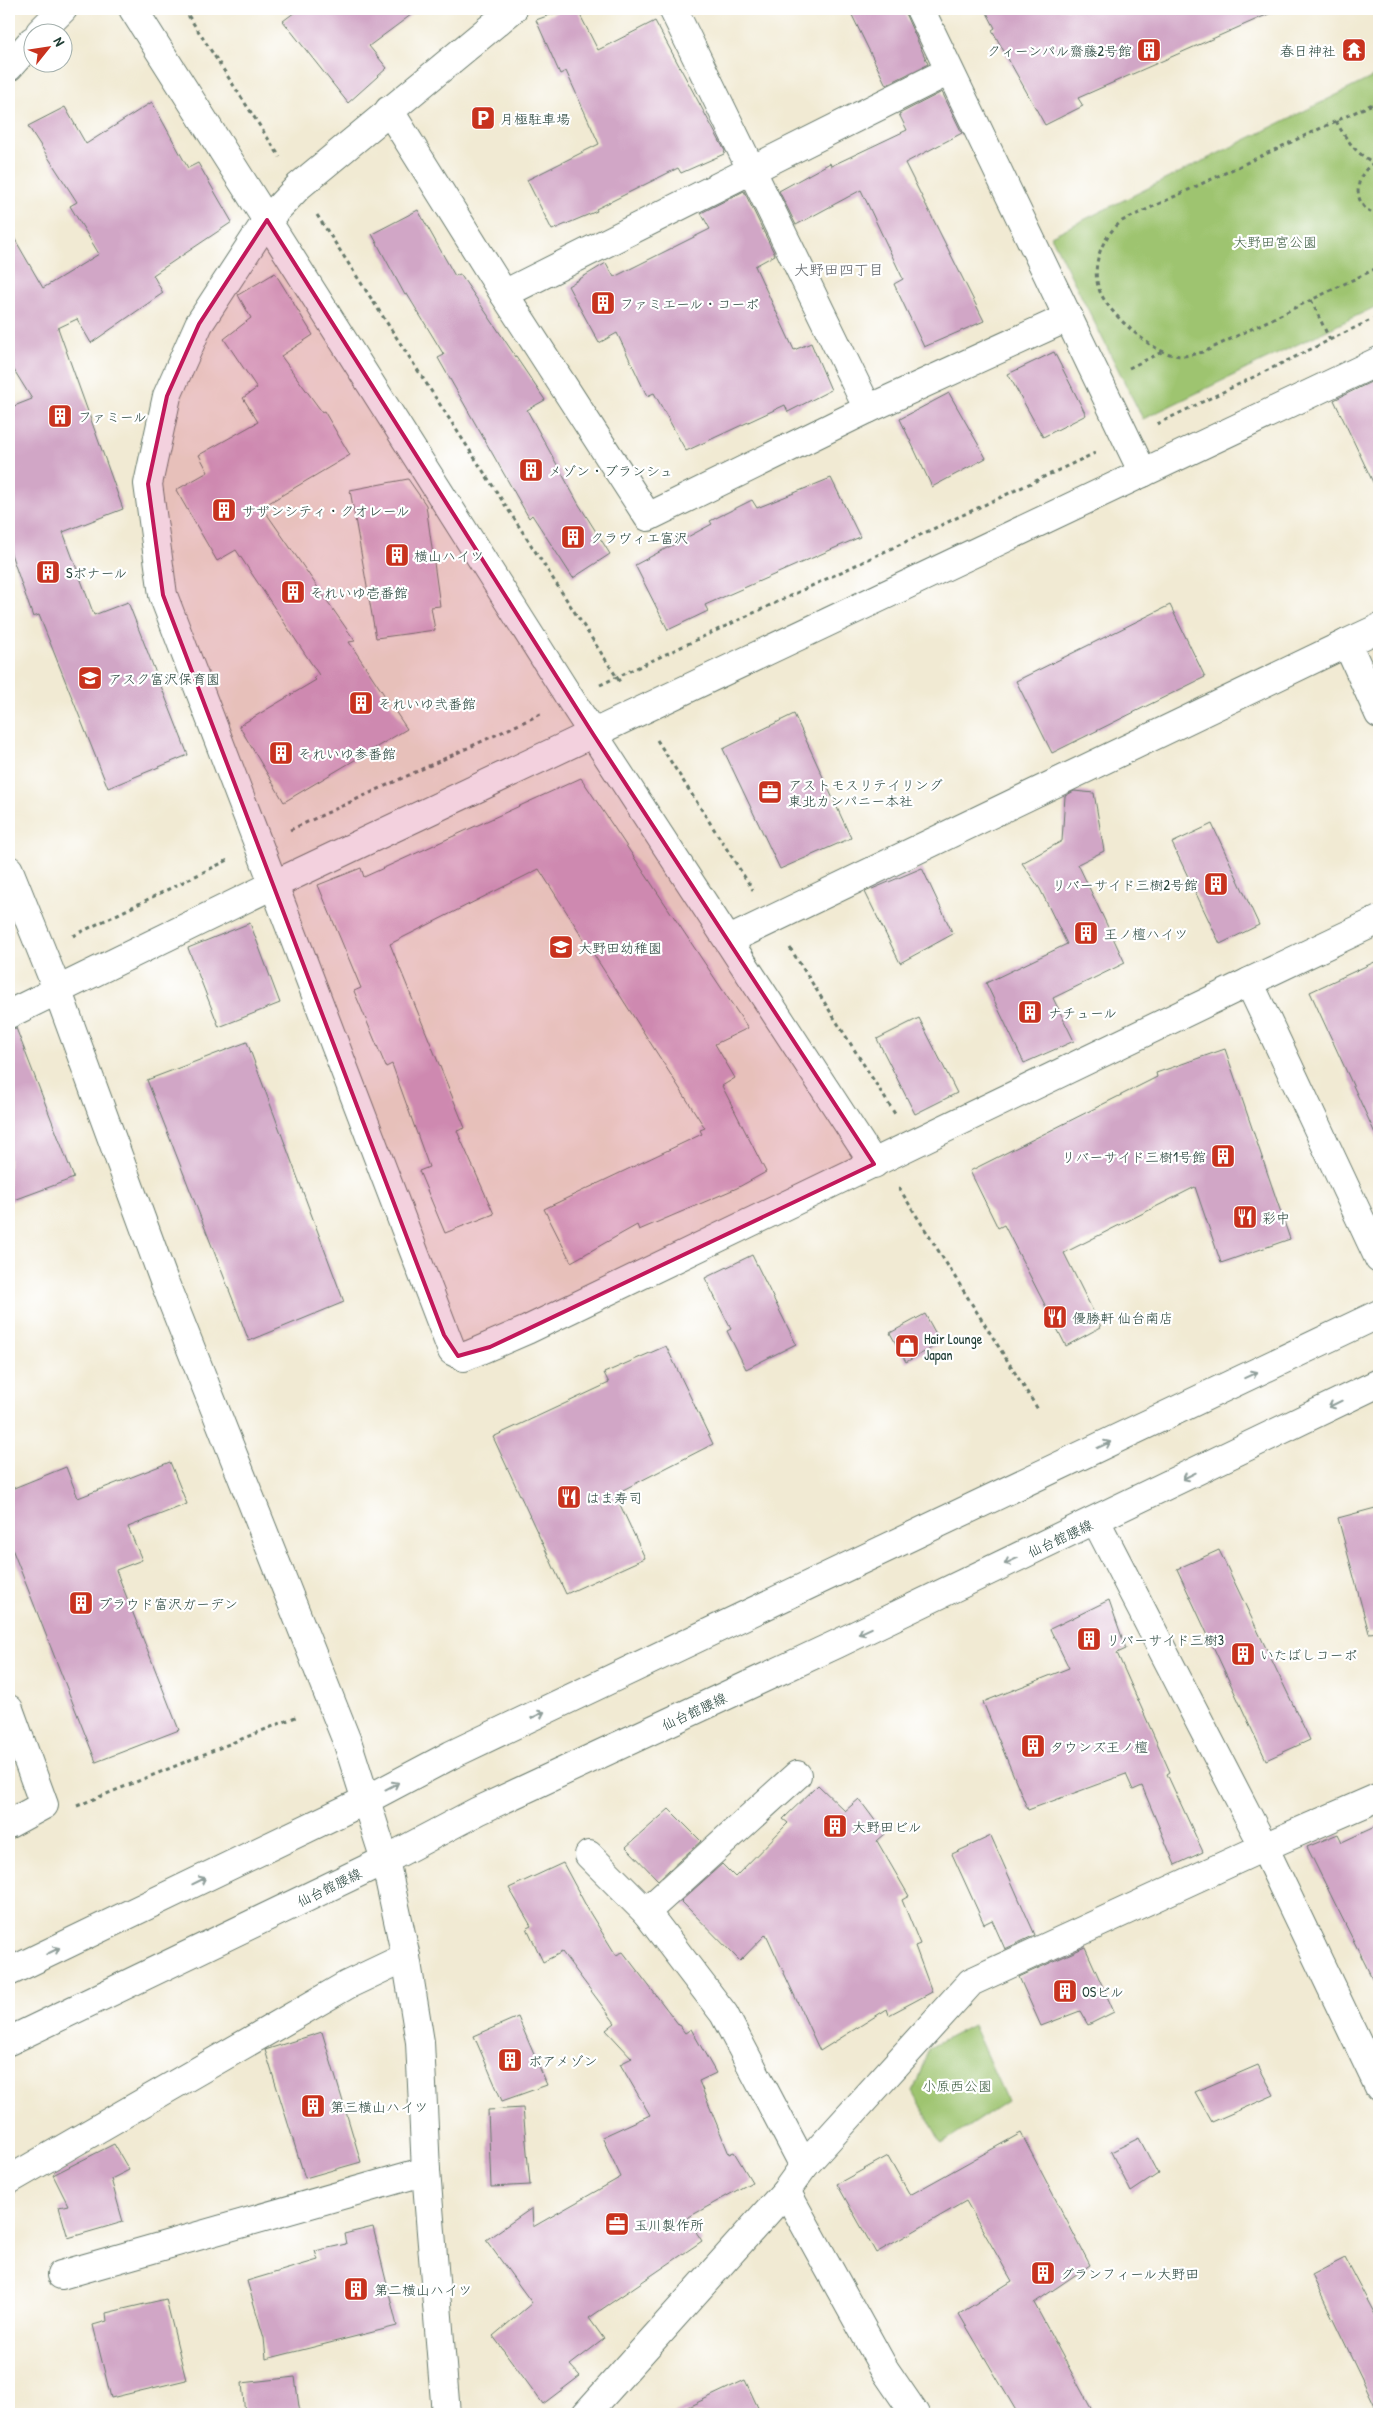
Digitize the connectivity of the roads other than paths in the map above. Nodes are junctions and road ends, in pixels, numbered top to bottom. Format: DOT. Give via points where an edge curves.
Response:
graph roads {
  1 [pos="63,9"];
  2 [pos="133,9"];
  3 [pos="513,9"];
  4 [pos="673,9"];
  5 [pos="920,9"];
  6 [pos="50,22"];
  7 [pos="22,52"];
  8 [pos="9,67"];
  9 [pos="949,71"];
  10 [pos="389,110"];
  11 [pos="753,171"];
  12 [pos="267,220"];
  13 [pos="504,294"];
  14 [pos="1069,317"];
  15 [pos="1379,361"];
  16 [pos="868,410"];
  17 [pos="1143,473"];
  18 [pos="1379,628"];
  19 [pos="1347,643"];
  20 [pos="1379,714"];
  21 [pos="594,734"];
  22 [pos="9,870"];
  23 [pos="274,885"];
  24 [pos="1379,920"];
  25 [pos="729,940"];
  26 [pos="1249,982"];
  27 [pos="57,989"];
  28 [pos="9,1014"];
  29 [pos="874,1164"];
  30 [pos="1379,1259"];
  31 [pos="1379,1314"];
  32 [pos="1379,1383"];
  33 [pos="1096,1522"];
  34 [pos="9,1710"];
  35 [pos="797,1775"];
  36 [pos="1379,1797"];
  37 [pos="366,1800"];
  38 [pos="9,1824"];
  39 [pos="1264,1847"];
  40 [pos="589,1855"];
  41 [pos="385,1860"];
  42 [pos="646,1912"];
  43 [pos="406,1957"];
  44 [pos="9,1972"];
  45 [pos="9,2041"];
  46 [pos="1379,2087"];
  47 [pos="804,2166"];
  48 [pos="426,2172"];
  49 [pos="9,2180"];
  50 [pos="786,2191"];
  51 [pos="61,2275"];
  52 [pos="446,2414"];
  53 [pos="586,2414"];
  54 [pos="915,2414"];
  1 -- 6 [label="street"];
  2 -- 12 [label="street"];
  3 -- 10 [label="street"];
  4 -- 11 [label="street"];
  5 -- 9 [label="street"];
  7 -- 8 [label="street"];
  9 -- 11 [label="street"];
  9 -- 14 [label="street"];
  10 -- 12 [label="street" via="299,186"];
  10 -- 13 [label="street"];
  11 -- 13 [label="street"];
  11 -- 16 [label="street"];
  12 -- 21 [label="street"];
  12 -- 23 [label="street" via="199,324 167,396 148,484 162,595"];
  13 -- 16 [label="street" via="648,517"];
  14 -- 16 [label="street"];
  14 -- 17 [label="street"];
  15 -- 17 [label="street"];
  17 -- 21 [label="street"];
  18 -- 19 [label="street"];
  19 -- 20 [label="street"];
  19 -- 25 [label="street"];
  21 -- 23 [label="street"];
  21 -- 25 [label="street"];
  22 -- 27 [label="street"];
  23 -- 27 [label="street"];
  23 -- 29 [label="street" via="444,1335 458,1356 527,1330"];
  24 -- 26 [label="street"];
  25 -- 29 [label="street"];
  26 -- 29 [label="street"];
  26 -- 30 [label="street"];
  27 -- 28 [label="street"];
  27 -- 37 [label="street" via="160,1272 348,1744"];
  37 -- 31 [label="street, one-way" via="451,1756"];
  32 -- 33 [label="street, 仙台館腰線, one-way"];
  33 -- 39 [label="street"];
  33 -- 41 [label="street, 仙台館腰線, one-way" via="478,1811"];
  34 -- 38 [label="street" via="44,1805"];
  35 -- 42 [label="street"];
  36 -- 39 [label="street"];
  37 -- 41 [label="street"];
  44 -- 37 [label="street, one-way"];
  39 -- 46 [label="street"];
  39 -- 47 [label="street" via="971,1982"];
  40 -- 42 [label="street"];
  41 -- 43 [label="street"];
  41 -- 45 [label="street, 仙台館腰線"];
  42 -- 47 [label="street" via="724,2014"];
  43 -- 48 [label="street" via="420,2042"];
  43 -- 49 [label="street" via="347,1985"];
  47 -- 50 [label="street"];
  48 -- 51 [label="street"];
  48 -- 52 [label="street"];
  50 -- 53 [label="street"];
  50 -- 54 [label="street" via="886,2370"];
}
